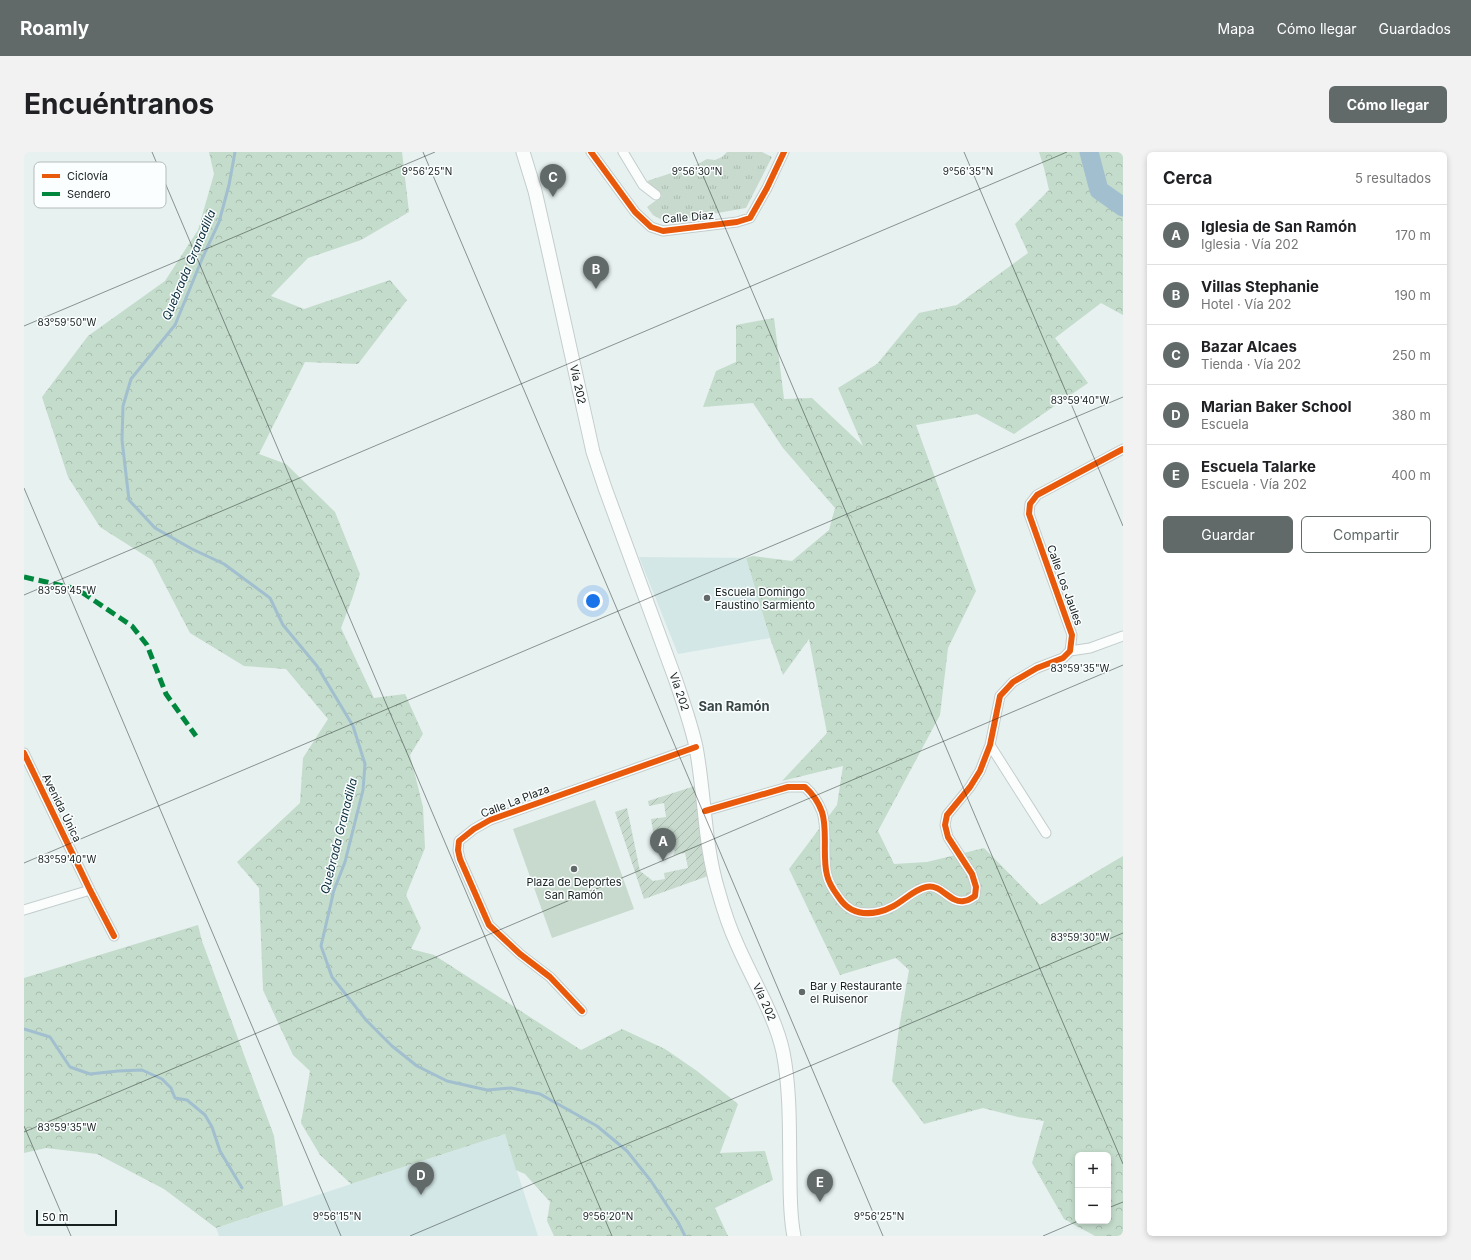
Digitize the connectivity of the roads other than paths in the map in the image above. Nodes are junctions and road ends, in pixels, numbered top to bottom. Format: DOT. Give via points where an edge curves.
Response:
graph roads {
  1 [pos="522,152"];
  2 [pos="591,152"];
  3 [pos="622,152"];
  4 [pos="784,152"];
  5 [pos="656,196"];
  6 [pos="1123,449"];
  7 [pos="1123,636"];
  8 [pos="1070,651"];
  9 [pos="990,745"];
  10 [pos="696,746"];
  11 [pos="24,753"];
  12 [pos="705,811"];
  13 [pos="1046,833"];
  14 [pos="90,890"];
  15 [pos="24,910"];
  16 [pos="114,936"];
  17 [pos="582,1011"];
  18 [pos="794,1236"];
  1 -- 10 [label="main road, Vía 202" via="545,237 593,452 680,693"];
  2 -- 4 [label="street, Calle Díaz" via="635,212 651,227 663,231 737,222 750,218"];
  3 -- 5 [label="street" via="643,185"];
  6 -- 8 [label="street, Calle Los Jaules" via="1037,495 1030,504 1029,514 1072,635"];
  7 -- 8 [label="street" via="1090,648"];
  8 -- 9 [label="street" via="1063,658 1037,668 1013,682 1000,696"];
  9 -- 12 [label="street" via="980,771 947,815 945,825 948,838 966,862 976,887 975,896 966,902 958,901 938,888 927,886 894,907 866,914 854,912 832,888 826,874 822,813 814,796 805,787 788,787"];
  9 -- 13 [label="street"];
  10 -- 12 [label="main road, Vía 202"];
  10 -- 17 [label="street, Calle La Plaza" via="490,820 459,841 460,859 489,925 550,977"];
  11 -- 14 [label="street, Avenida Única"];
  12 -- 18 [label="main road, Vía 202" via="708,851 718,890 736,943 771,1016 783,1051 789,1093 790,1203"];
  14 -- 15 [label="street"];
  14 -- 16 [label="street, Avenida Única"];
}
